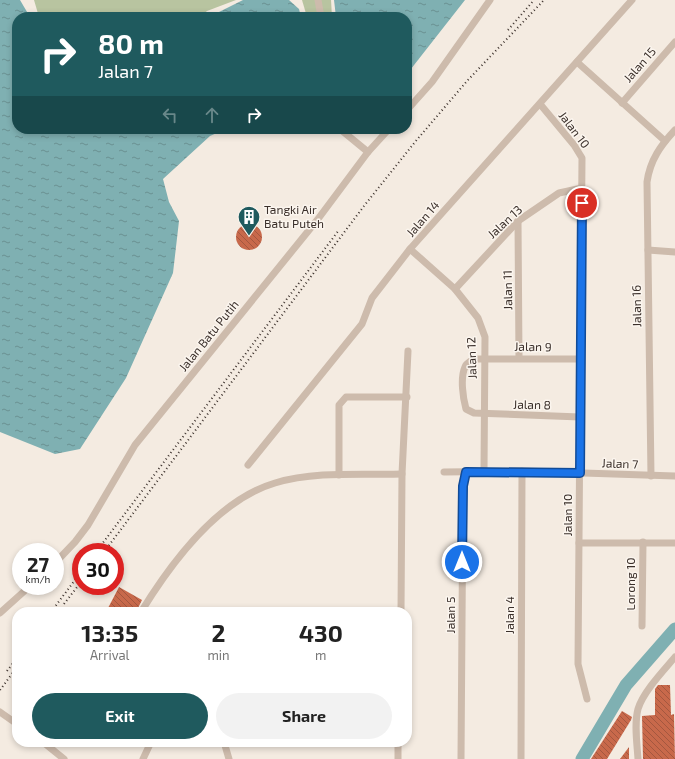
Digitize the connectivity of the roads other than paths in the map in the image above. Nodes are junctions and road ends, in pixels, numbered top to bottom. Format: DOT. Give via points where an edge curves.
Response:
graph roads {
  1 [pos="318,0"];
  2 [pos="490,0"];
  3 [pos="632,0"];
  4 [pos="320,12"];
  5 [pos="675,42"];
  6 [pos="577,62"];
  7 [pos="622,103"];
  8 [pos="412,104"];
  9 [pos="540,104"];
  10 [pos="675,130"];
  11 [pos="346,134"];
  12 [pos="384,134"];
  13 [pos="665,141"];
  14 [pos="368,152"];
  15 [pos="582,188"];
  16 [pos="518,221"];
  17 [pos="410,249"];
  18 [pos="648,250"];
  19 [pos="675,252"];
  20 [pos="454,289"];
  21 [pos="408,351"];
  22 [pos="484,358"];
  23 [pos="520,358"];
  24 [pos="581,359"];
  25 [pos="407,397"];
  26 [pos="484,415"];
  27 [pos="580,416"];
  28 [pos="248,465"];
  29 [pos="522,471"];
  30 [pos="444,472"];
  31 [pos="466,472"];
  32 [pos="484,472"];
  33 [pos="580,473"];
  34 [pos="402,474"];
  35 [pos="339,475"];
  36 [pos="651,476"];
  37 [pos="675,476"];
  38 [pos="643,542"];
  39 [pos="579,543"];
  40 [pos="675,543"];
  41 [pos="64,554"];
  42 [pos="20,595"];
  43 [pos="144,607"];
  44 [pos="401,607"];
  45 [pos="0,613"];
  46 [pos="642,626"];
  47 [pos="675,657"];
  48 [pos="587,699"];
  49 [pos="0,712"];
  50 [pos="12,720"];
  51 [pos="49,747"];
  52 [pos="149,747"];
  53 [pos="225,747"];
  54 [pos="398,747"];
  55 [pos="64,759"];
  56 [pos="143,759"];
  57 [pos="228,759"];
  58 [pos="398,759"];
  59 [pos="461,759"];
  60 [pos="521,759"];
  61 [pos="638,759"];
  1 -- 4 [label="street"];
  2 -- 8 [label="street" via="432,82"];
  3 -- 6 [label="street, Jalan 14"];
  5 -- 7 [label="street, Jalan 15"];
  6 -- 7 [label="street"];
  6 -- 9 [label="street, Jalan 14"];
  7 -- 13 [label="street"];
  9 -- 15 [label="street, Jalan 10" via="574,144 582,158"];
  9 -- 17 [label="street, Jalan 14"];
  10 -- 13 [label="street, Jalan 16"];
  11 -- 14 [label="street"];
  12 -- 14 [label="street, Jalan Batu Putih"];
  13 -- 18 [label="street, Jalan 16" via="648,170"];
  14 -- 41 [label="street, Jalan Batu Putih" via="318,219 135,445 88,524"];
  15 -- 16 [label="street, Jalan 13" via="559,193"];
  15 -- 24 [label="street, Jalan 10"];
  16 -- 20 [label="street, Jalan 13"];
  16 -- 23 [label="street, Jalan 11"];
  17 -- 20 [label="street, Jalan 12"];
  17 -- 28 [label="street, Jalan 14" via="372,298 362,324"];
  18 -- 19 [label="street"];
  18 -- 36 [label="street, Jalan 16"];
  20 -- 22 [label="street, Jalan 12" via="478,318 484,337"];
  21 -- 25 [label="street"];
  22 -- 23 [label="street, Jalan 9"];
  22 -- 26 [label="street, Jalan 12"];
  22 -- 26 [label="street, Jalan 8" via="474,359 466,365 463,385 466,409 474,414"];
  23 -- 24 [label="street, Jalan 9"];
  24 -- 27 [label="street, Jalan 10"];
  25 -- 34 [label="street"];
  25 -- 35 [label="street" via="346,397 341,400 338,405"];
  26 -- 27 [label="street, Jalan 8"];
  26 -- 32 [label="street, Jalan 12"];
  27 -- 33 [label="street, Jalan 10"];
  29 -- 32 [label="street, Jalan 7"];
  29 -- 33 [label="street, Jalan 7"];
  29 -- 60 [label="street, Jalan 4"];
  30 -- 31 [label="street, Jalan 7"];
  31 -- 32 [label="street, Jalan 7"];
  31 -- 59 [label="street, Jalan 5" via="463,486"];
  33 -- 36 [label="street, Jalan 7"];
  33 -- 39 [label="street, Jalan 10"];
  34 -- 35 [label="street"];
  34 -- 44 [label="street"];
  35 -- 43 [label="street" via="274,483 235,502 211,520 161,580"];
  36 -- 37 [label="street, Jalan 7"];
  38 -- 39 [label="street, Lorong 10"];
  38 -- 40 [label="street, Lorong 10"];
  38 -- 46 [label="street, Lorong 10"];
  39 -- 48 [label="street, Jalan 10" via="578,664"];
  42 -- 45 [label="street"];
  47 -- 61 [label="street" via="639,706"];
  49 -- 50 [label="street"];
  51 -- 55 [label="street"];
  52 -- 56 [label="street"];
  53 -- 57 [label="street"];
  54 -- 58 [label="street"];
}
